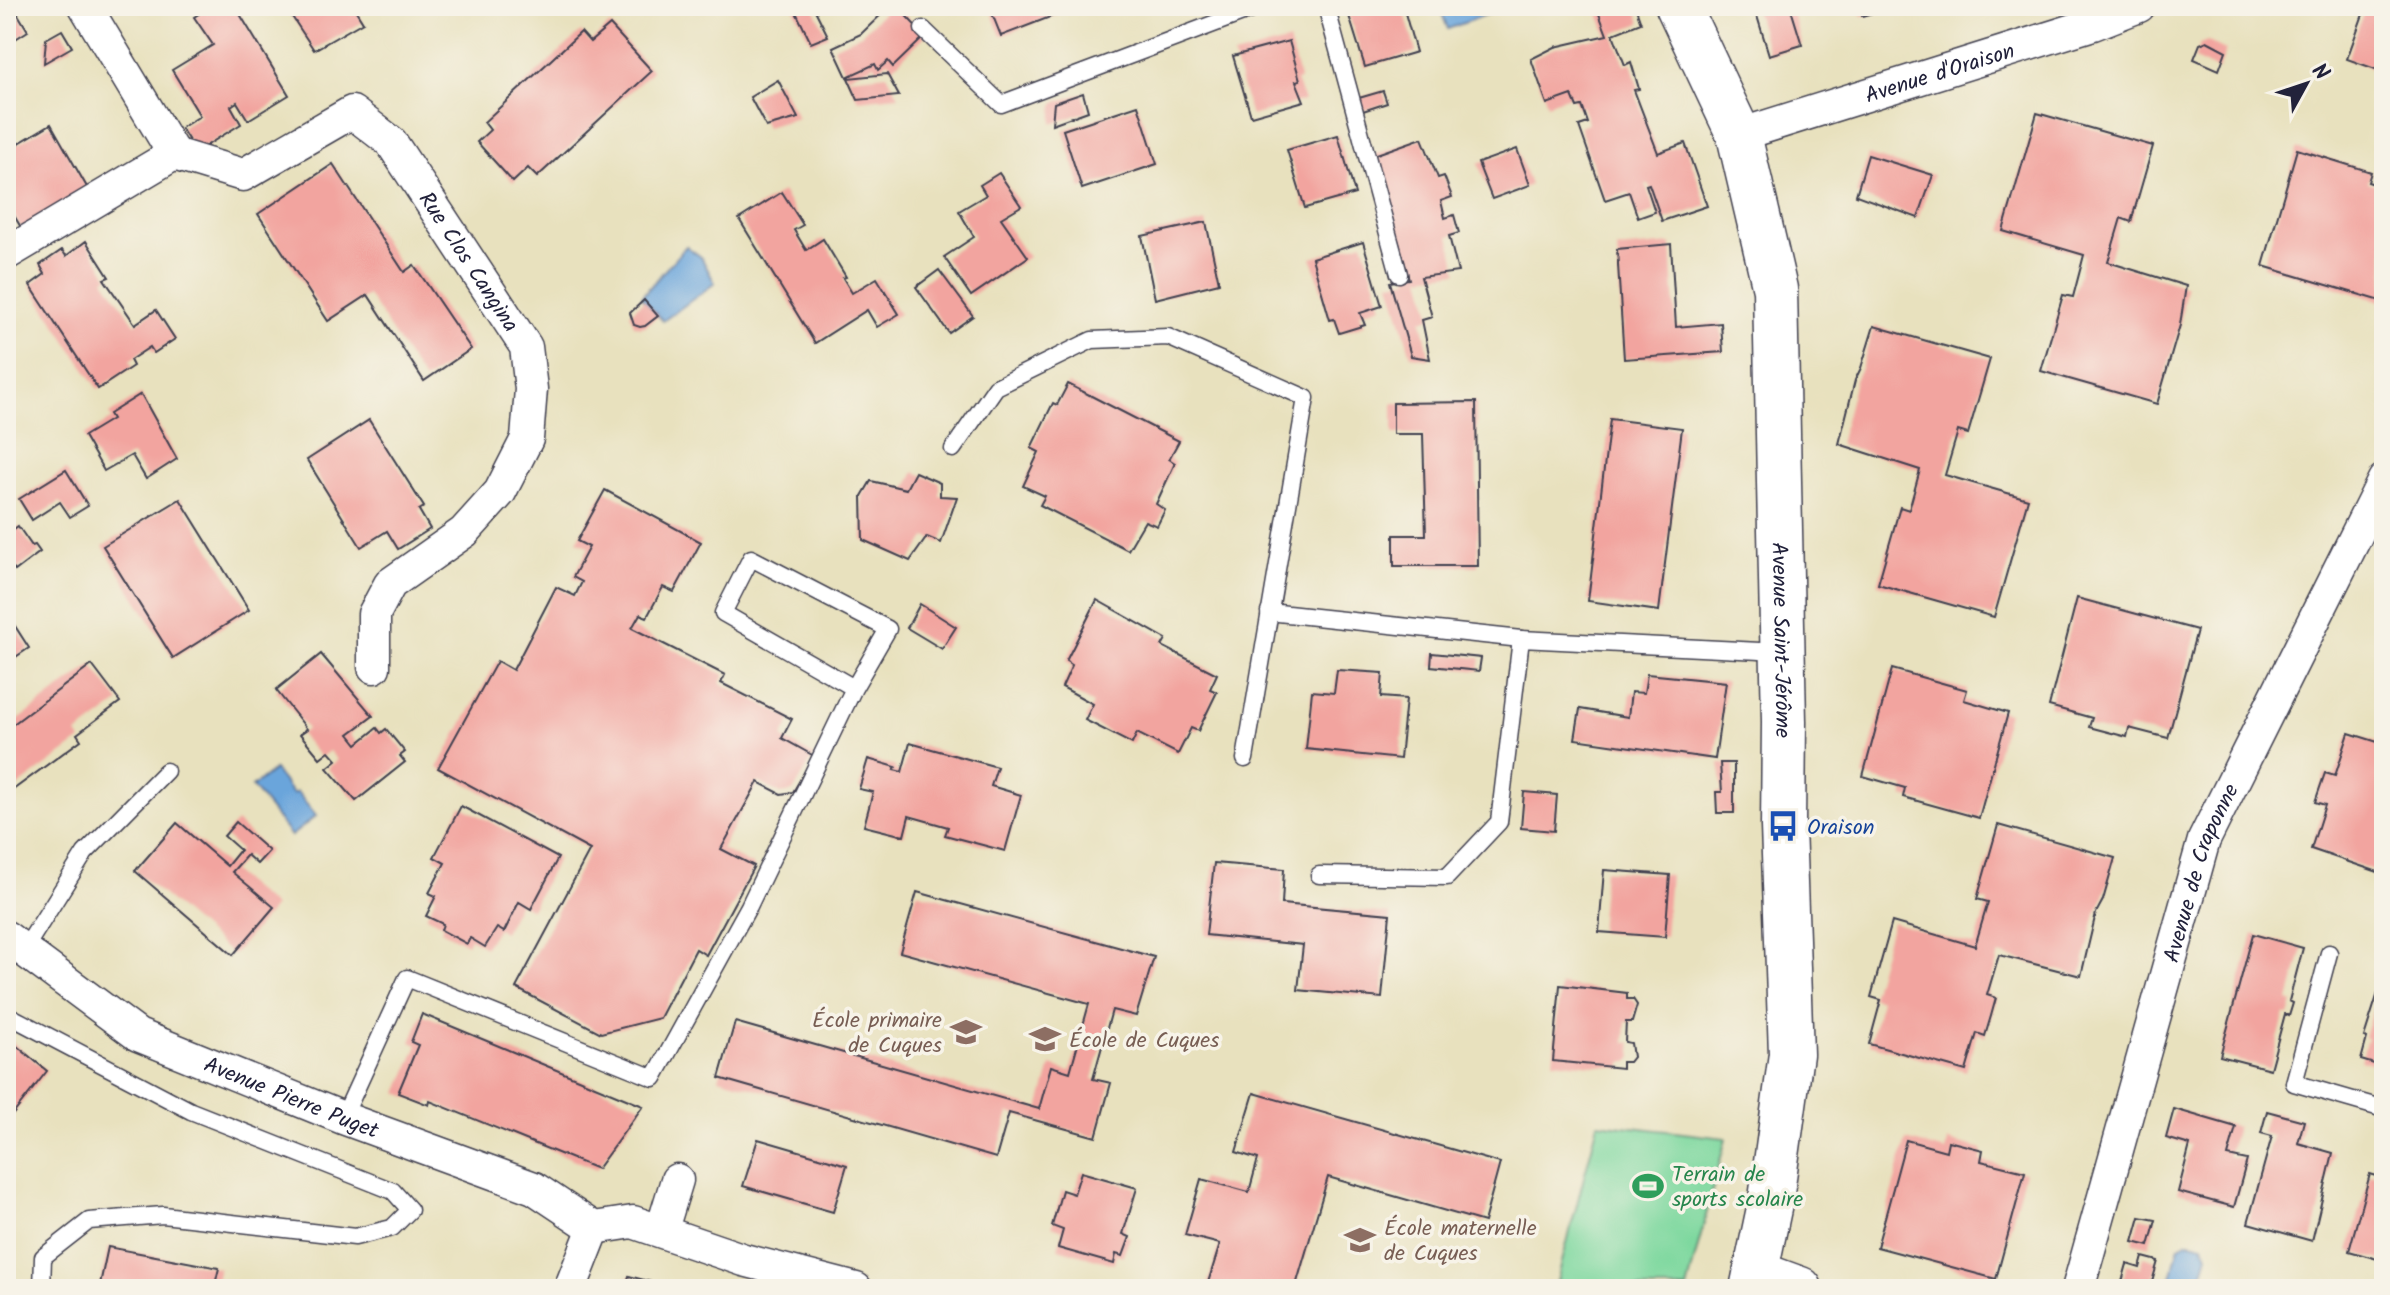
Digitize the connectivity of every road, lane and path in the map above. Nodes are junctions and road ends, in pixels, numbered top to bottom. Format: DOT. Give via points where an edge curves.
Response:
graph roads {
  1 [pos="85,6"];
  2 [pos="1261,6"];
  3 [pos="1326,6"];
  4 [pos="1678,6"];
  5 [pos="2139,6"];
  6 [pos="923,29"];
  7 [pos="1739,135"];
  8 [pos="174,154"];
  9 [pos="6,254"];
  10 [pos="1399,274"];
  11 [pos="953,449"];
  12 [pos="2381,492"];
  13 [pos="1269,612"];
  14 [pos="1521,639"];
  15 [pos="1781,652"];
  16 [pos="374,667"];
  17 [pos="854,688"];
  18 [pos="1245,759"];
  19 [pos="166,771"];
  20 [pos="1319,875"];
  21 [pos="15,944"];
  22 [pos="2329,953"];
  23 [pos="6,1014"];
  24 [pos="2384,1109"];
  25 [pos="343,1118"];
  26 [pos="677,1180"];
  27 [pos="663,1224"];
  28 [pos="594,1228"];
  29 [pos="1754,1281"];
  30 [pos="42,1289"];
  31 [pos="570,1289"];
  32 [pos="856,1289"];
  33 [pos="1800,1289"];
  34 [pos="2078,1289"];
  1 -- 8 [label="street"];
  2 -- 6 [label="lane" via="1001,104"];
  3 -- 10 [label="lane"];
  4 -- 7 [label="street, Avenue Saint-Jérôme"];
  5 -- 7 [label="street, Avenue d'Oraison"];
  7 -- 15 [label="street, Avenue Saint-Jérôme" via="1775,289"];
  8 -- 9 [label="street"];
  8 -- 16 [label="street, Rue Clos Cangina" via="243,175 352,112 391,142 526,347 531,389 527,439 500,492 464,532 390,584 374,614"];
  11 -- 13 [label="lane" via="996,387 1092,340 1168,337 1306,398"];
  12 -- 34 [label="street, Avenue de Craponne" via="2204,840"];
  13 -- 14 [label="lane"];
  13 -- 18 [label="lane"];
  14 -- 15 [label="lane"];
  14 -- 20 [label="lane" via="1499,822 1447,877"];
  15 -- 29 [label="street, Avenue Saint-Jérôme" via="1791,1054"];
  17 -- 17 [label="lane" via="723,613 751,558 888,629"];
  17 -- 25 [label="lane" via="749,906 654,1078 407,978"];
  19 -- 21 [label="lane" via="85,853"];
  21 -- 25 [label="street, Avenue Pierre Puget" via="138,1035"];
  22 -- 24 [label="lane" via="2294,1083"];
  23 -- 30 [label="lane" via="191,1111 393,1191 410,1210 392,1228 355,1237 163,1215 89,1221 43,1257"];
  25 -- 28 [label="street, Avenue Pierre Puget" via="534,1188"];
  26 -- 27 [label="street"];
  27 -- 28 [label="street"];
  27 -- 32 [label="street" via="744,1260"];
  28 -- 31 [label="street"];
  29 -- 33 [label="street"];
}
